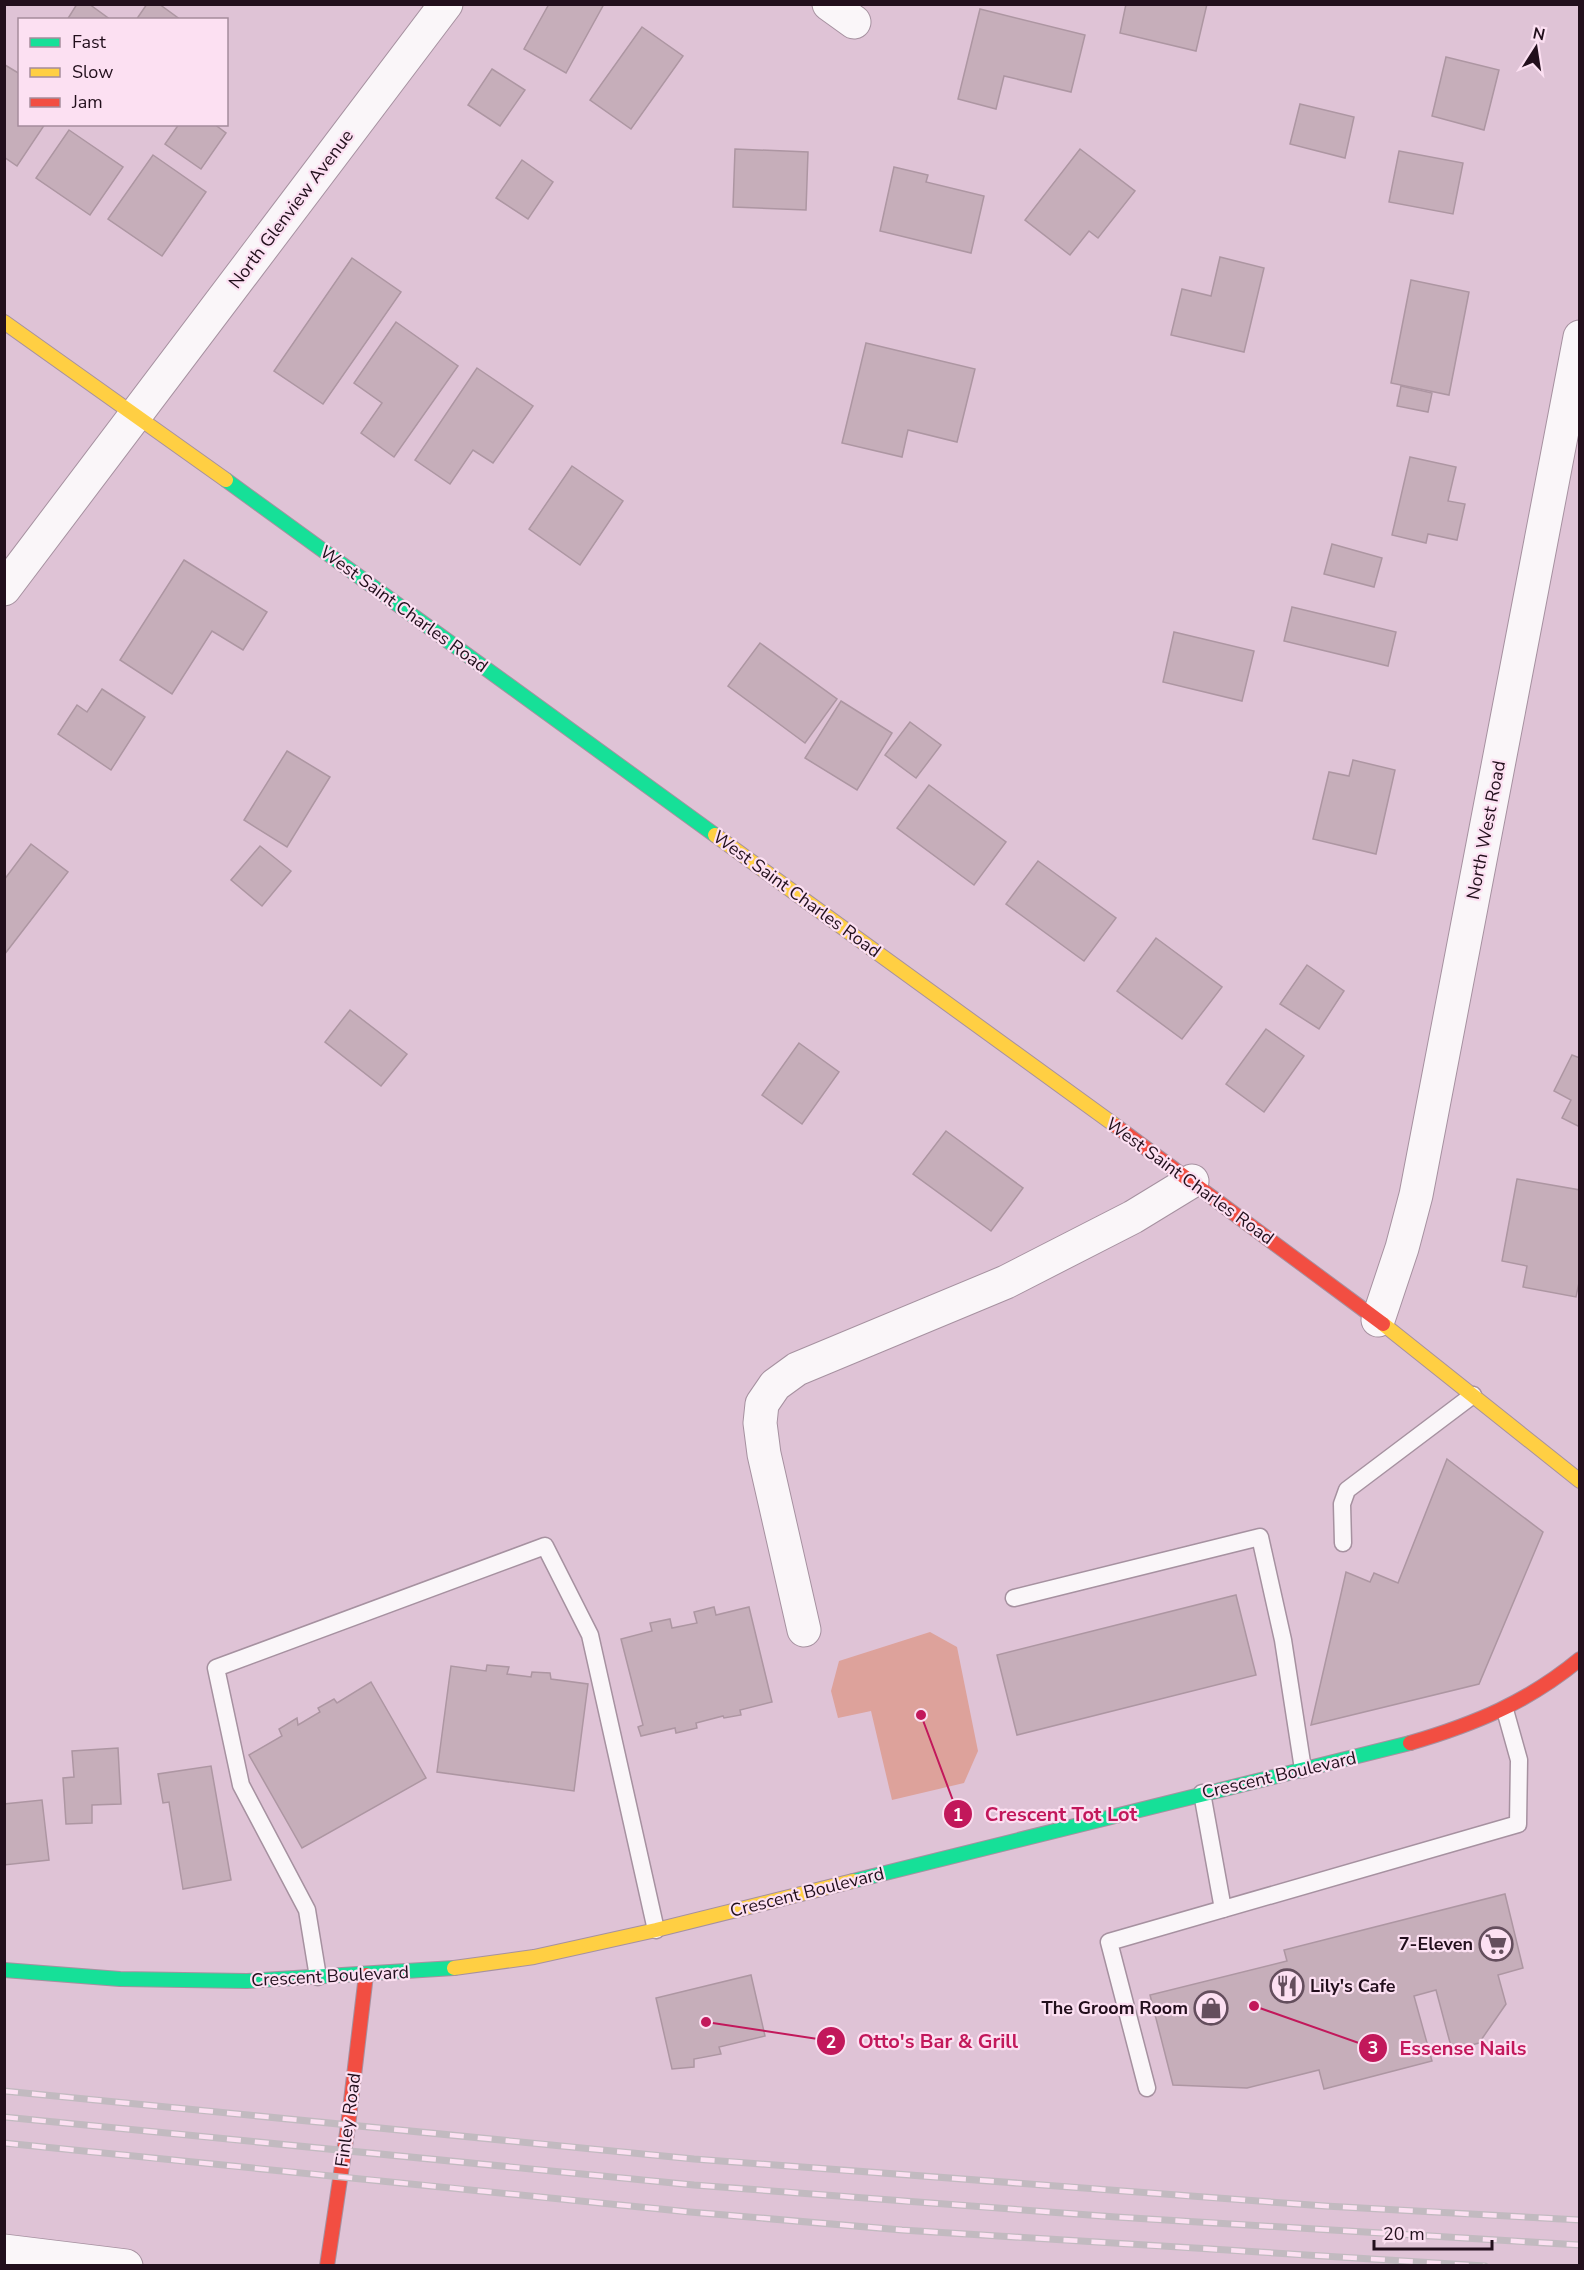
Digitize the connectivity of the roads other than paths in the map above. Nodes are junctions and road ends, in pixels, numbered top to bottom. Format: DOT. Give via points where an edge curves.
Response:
graph roads {
  1 [pos="446,4"];
  2 [pos="4,322"];
  3 [pos="1580,338"];
  4 [pos="1574,398"];
  5 [pos="135,414"];
  6 [pos="4,589"];
  7 [pos="1192,1181"];
  8 [pos="1378,1320"];
  9 [pos="1473,1395"];
  10 [pos="1580,1481"];
  11 [pos="1343,1543"];
  12 [pos="1014,1598"];
  13 [pos="804,1630"];
  14 [pos="1580,1659"];
  15 [pos="1506,1710"];
  16 [pos="1303,1769"];
  17 [pos="1202,1793"];
  18 [pos="1223,1909"];
  19 [pos="656,1930"];
  20 [pos="4,1970"];
  21 [pos="366,1975"];
  22 [pos="318,1977"];
  23 [pos="1147,2088"];
  24 [pos="4,2251"];
  25 [pos="126,2265"];
  26 [pos="327,2265"];
  1 -- 5 [label="street, North Glenview Avenue"];
  2 -- 5 [label="main road, West Saint Charles Road"];
  3 -- 4 [label="street, North West Road"];
  4 -- 8 [label="street, North West Road" via="1416,1195"];
  5 -- 6 [label="street, North Glenview Avenue"];
  5 -- 7 [label="main road, West Saint Charles Road"];
  7 -- 8 [label="main road, West Saint Charles Road"];
  7 -- 13 [label="street" via="1133,1217 1006,1282 797,1369 775,1385 762,1404 760,1423"];
  8 -- 9 [label="main road, West Saint Charles Road"];
  9 -- 10 [label="main road, West Saint Charles Road"];
  9 -- 11 [label="lane" via="1347,1490 1342,1504"];
  12 -- 16 [label="lane" via="1260,1537 1283,1640"];
  14 -- 15 [label="main road, Crescent Boulevard"];
  15 -- 16 [label="main road, Crescent Boulevard" via="1454,1730"];
  15 -- 18 [label="lane" via="1519,1760 1518,1824"];
  16 -- 17 [label="main road, Crescent Boulevard"];
  17 -- 18 [label="lane"];
  17 -- 19 [label="main road, Crescent Boulevard"];
  18 -- 23 [label="lane" via="1109,1942"];
  19 -- 21 [label="main road, Crescent Boulevard" via="534,1957"];
  19 -- 22 [label="lane" via="590,1635 544,1546 216,1668 241,1785 307,1910"];
  20 -- 22 [label="main road, Crescent Boulevard" via="120,1979 247,1981"];
  21 -- 22 [label="main road, Crescent Boulevard"];
  21 -- 26 [label="main road, Finley Road"];
  24 -- 25 [label="street"];
}
